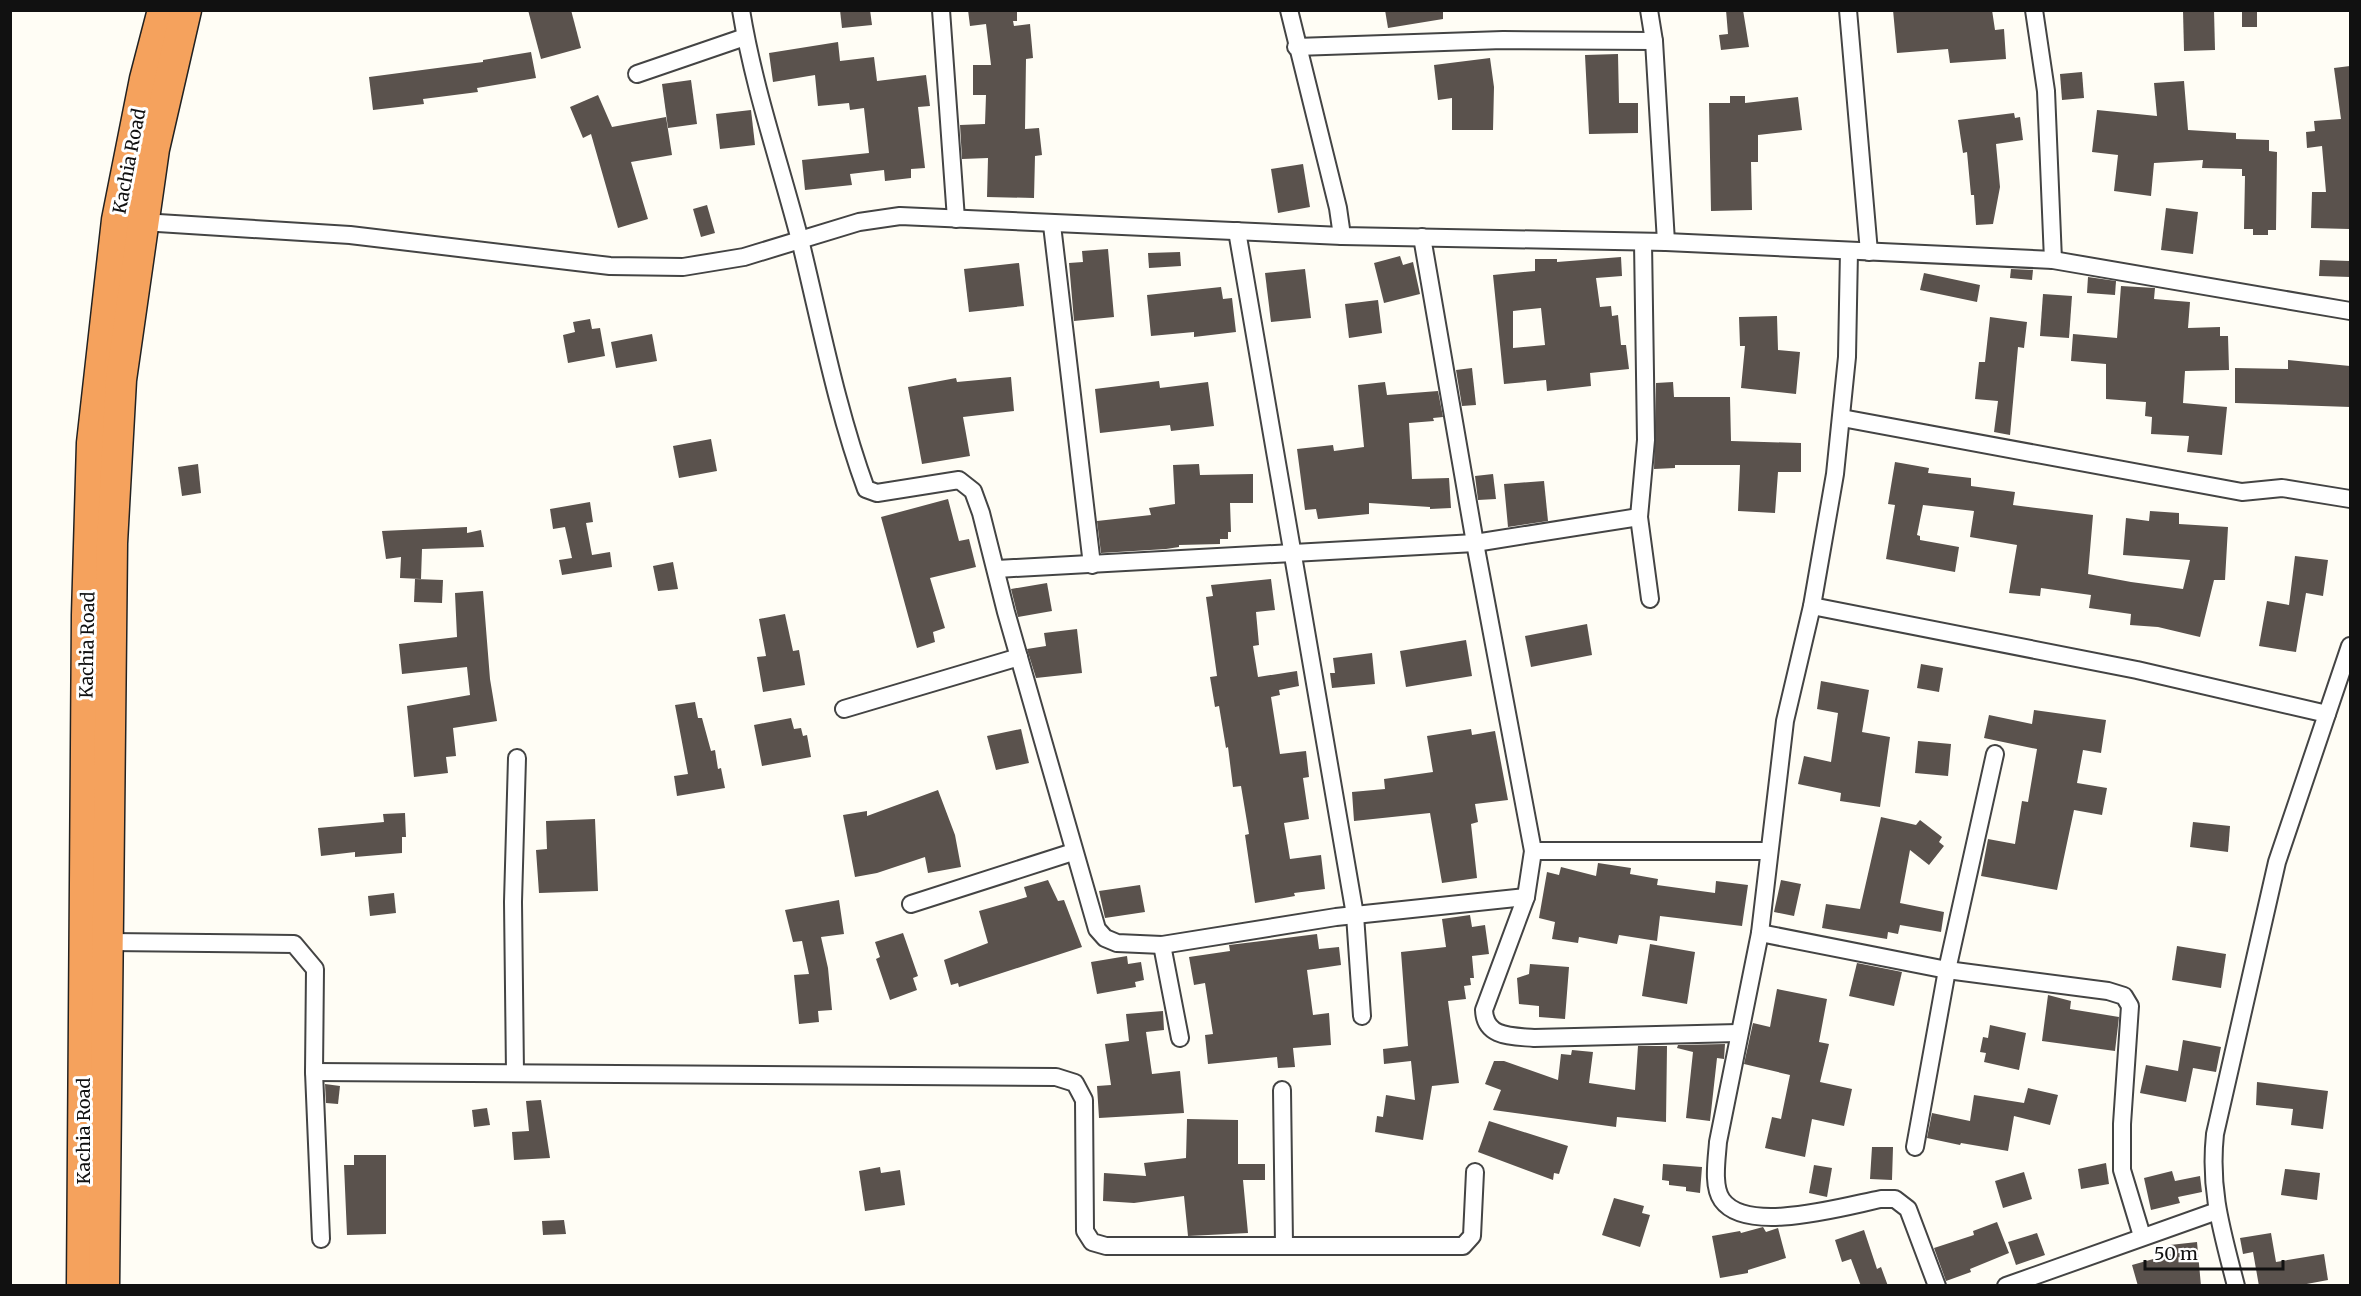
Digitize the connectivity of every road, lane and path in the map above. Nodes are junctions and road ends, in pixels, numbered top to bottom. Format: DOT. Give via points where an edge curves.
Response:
graph roads {
  1 [pos="163,10"];
  2 [pos="186,10"];
  3 [pos="741,10"];
  4 [pos="941,10"];
  5 [pos="1289,10"];
  6 [pos="1649,10"];
  7 [pos="1848,10"];
  8 [pos="2034,10"];
  9 [pos="745,37"];
  10 [pos="1654,41"];
  11 [pos="1296,47"];
  12 [pos="636,74"];
  13 [pos="956,219"];
  14 [pos="142,222"];
  15 [pos="1052,225"];
  16 [pos="1237,231"];
  17 [pos="1342,236"];
  18 [pos="1422,237"];
  19 [pos="800,241"];
  20 [pos="1643,242"];
  21 [pos="1666,242"];
  22 [pos="1849,250"];
  23 [pos="1869,252"];
  24 [pos="2053,260"];
  25 [pos="2350,311"];
  26 [pos="1842,418"];
  27 [pos="2350,499"];
  28 [pos="1639,517"];
  29 [pos="1475,543"];
  30 [pos="1291,554"];
  31 [pos="1092,564"];
  32 [pos="997,569"];
  33 [pos="1650,599"];
  34 [pos="1812,606"];
  35 [pos="2350,646"];
  36 [pos="1019,657"];
  37 [pos="844,709"];
  38 [pos="2327,714"];
  39 [pos="1995,754"];
  40 [pos="516,758"];
  41 [pos="1533,851"];
  42 [pos="1769,851"];
  43 [pos="1073,852"];
  44 [pos="1526,897"];
  45 [pos="911,904"];
  46 [pos="1355,915"];
  47 [pos="1760,933"];
  48 [pos="110,942"];
  49 [pos="1162,945"];
  50 [pos="1947,970"];
  51 [pos="1362,1016"];
  52 [pos="1738,1033"];
  53 [pos="1180,1038"];
  54 [pos="315,1072"];
  55 [pos="515,1073"];
  56 [pos="1282,1090"];
  57 [pos="1914,1147"];
  58 [pos="1475,1172"];
  59 [pos="2217,1211"];
  60 [pos="2142,1236"];
  61 [pos="321,1239"];
  62 [pos="1284,1244"];
  63 [pos="2028,1282"];
  64 [pos="82,1286"];
  65 [pos="104,1286"];
  66 [pos="1937,1286"];
  67 [pos="2006,1286"];
  68 [pos="2236,1286"];
  1 -- 64 [label="highway, Kachia Road" via="117,220 92,443"];
  2 -- 14 [label="highway, Kachia Road" via="154,149"];
  3 -- 9 [label="street"];
  4 -- 13 [label="street"];
  5 -- 11 [label="street"];
  6 -- 10 [label="street"];
  7 -- 23 [label="street"];
  8 -- 24 [label="street" via="2046,91"];
  9 -- 12 [label="street"];
  9 -- 19 [label="street"];
  10 -- 11 [label="street" via="1503,40"];
  10 -- 21 [label="street"];
  11 -- 17 [label="street"];
  13 -- 15 [label="street"];
  13 -- 19 [label="street" via="900,216 859,222"];
  14 -- 19 [label="street" via="350,235 610,266 683,267 744,257"];
  14 -- 48 [label="highway, Kachia Road" via="120,380 112,543"];
  15 -- 16 [label="street"];
  15 -- 31 [label="street"];
  16 -- 17 [label="street"];
  16 -- 30 [label="street"];
  17 -- 18 [label="street"];
  18 -- 20 [label="street"];
  18 -- 29 [label="street"];
  19 -- 32 [label="street" via="836,389 866,489 877,493 959,480 973,491"];
  20 -- 21 [label="street"];
  20 -- 28 [label="street" via="1646,440"];
  21 -- 22 [label="street"];
  22 -- 23 [label="street"];
  22 -- 26 [label="street"];
  23 -- 24 [label="street"];
  24 -- 25 [label="street"];
  26 -- 27 [label="street" via="2242,492 2282,488"];
  26 -- 34 [label="street"];
  28 -- 29 [label="street"];
  28 -- 33 [label="street"];
  29 -- 30 [label="street"];
  29 -- 41 [label="street"];
  30 -- 31 [label="street"];
  30 -- 46 [label="street"];
  31 -- 32 [label="street"];
  32 -- 36 [label="street"];
  34 -- 38 [label="street" via="2137,670"];
  34 -- 42 [label="street" via="1785,722"];
  35 -- 38 [label="street"];
  36 -- 37 [label="street"];
  36 -- 43 [label="street"];
  38 -- 59 [label="street" via="2277,862 2245,993 2215,1134 2212,1169"];
  39 -- 50 [label="street"];
  40 -- 55 [label="street"];
  41 -- 42 [label="street"];
  41 -- 44 [label="street"];
  42 -- 47 [label="street"];
  43 -- 45 [label="street"];
  43 -- 49 [label="street" via="1097,929 1105,938 1117,943"];
  44 -- 46 [label="street"];
  44 -- 52 [label="street" via="1484,1010 1491,1030 1534,1038"];
  46 -- 49 [label="street"];
  46 -- 51 [label="street"];
  47 -- 50 [label="street"];
  47 -- 52 [label="street"];
  48 -- 54 [label="street" via="294,944 315,969"];
  48 -- 65 [label="highway, Kachia Road"];
  49 -- 53 [label="street"];
  50 -- 57 [label="street"];
  50 -- 60 [label="street" via="2124,996 2130,1006 2122,1170"];
  52 -- 66 [label="street" via="1718,1142 1716,1175 1721,1199 1733,1211 1755,1216 1792,1216 1895,1199 1908,1209"];
  54 -- 55 [label="street"];
  54 -- 61 [label="street"];
  55 -- 62 [label="street" via="1056,1077 1075,1083 1084,1100 1085,1231 1092,1242 1106,1246"];
  56 -- 62 [label="street"];
  58 -- 62 [label="street" via="1472,1236 1463,1246"];
  59 -- 60 [label="street"];
  59 -- 68 [label="street"];
  60 -- 63 [label="street"];
  63 -- 67 [label="street"];
}
